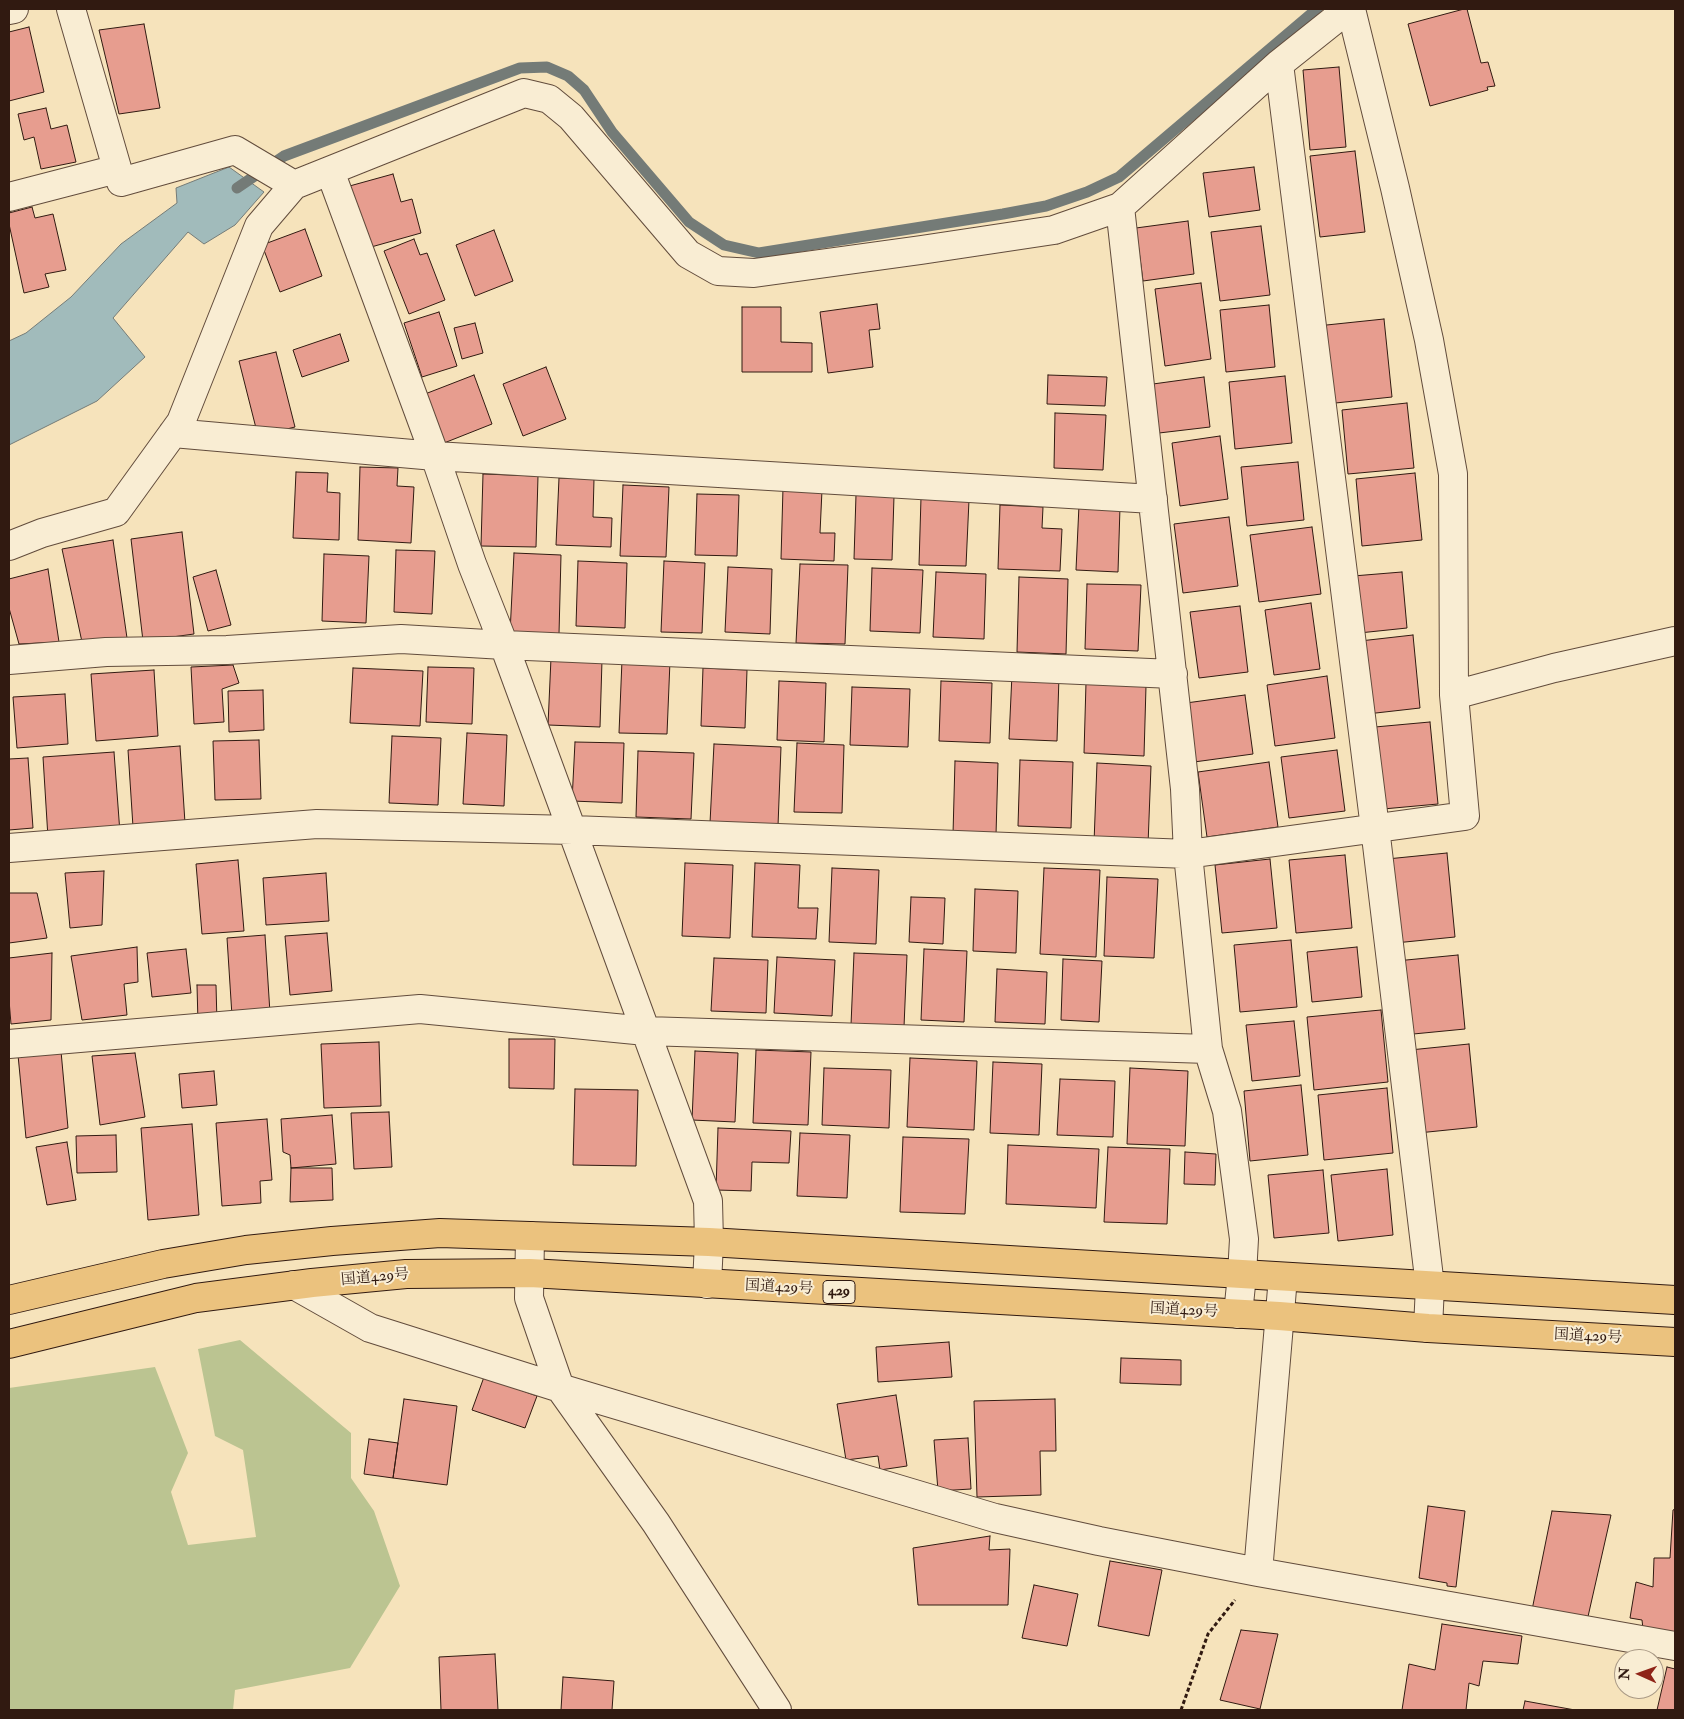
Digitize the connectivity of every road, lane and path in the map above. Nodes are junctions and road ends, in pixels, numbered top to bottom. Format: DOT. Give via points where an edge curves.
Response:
graph roads {
  1 [pos="14,9"];
  2 [pos="71,9"];
  3 [pos="1350,9"];
  4 [pos="9,10"];
  5 [pos="1279,64"];
  6 [pos="117,169"];
  7 [pos="330,171"];
  8 [pos="289,182"];
  9 [pos="9,197"];
  10 [pos="1120,208"];
  11 [pos="173,434"];
  12 [pos="435,456"];
  13 [pos="1153,499"];
  14 [pos="9,546"];
  15 [pos="1675,641"];
  16 [pos="504,645"];
  17 [pos="9,660"];
  18 [pos="1172,674"];
  19 [pos="1454,695"];
  20 [pos="1375,828"];
  21 [pos="573,830"];
  22 [pos="9,848"];
  23 [pos="1188,854"];
  24 [pos="646,1031"];
  25 [pos="9,1044"];
  26 [pos="1208,1049"];
  27 [pos="530,1236"];
  28 [pos="709,1242"];
  29 [pos="530,1273"];
  30 [pos="1242,1275"];
  31 [pos="1283,1278"];
  32 [pos="707,1284"];
  33 [pos="294,1286"];
  34 [pos="1430,1286"];
  35 [pos="9,1300"];
  36 [pos="1675,1300"];
  37 [pos="1238,1314"];
  38 [pos="1279,1316"];
  39 [pos="1428,1328"];
  40 [pos="1675,1342"];
  41 [pos="9,1344"];
  42 [pos="560,1388"];
  43 [pos="1258,1572"];
  44 [pos="1675,1646"];
  45 [pos="777,1710"];
  46 [pos="1180,1710"];
  1 -- 4 [label="street"];
  2 -- 6 [label="street"];
  3 -- 5 [label="street"];
  3 -- 19 [label="street" via="1429,340 1453,474"];
  5 -- 10 [label="street"];
  5 -- 20 [label="street"];
  6 -- 8 [label="street" via="121,182 235,150"];
  6 -- 9 [label="street"];
  7 -- 8 [label="street"];
  7 -- 10 [label="street" via="524,93 549,99 571,117 688,254 718,271 754,273 1054,230"];
  7 -- 12 [label="street"];
  8 -- 11 [label="street" via="259,226 181,422"];
  10 -- 13 [label="street"];
  11 -- 12 [label="street"];
  11 -- 14 [label="street" via="116,512"];
  12 -- 13 [label="street"];
  12 -- 16 [label="street"];
  13 -- 18 [label="street"];
  15 -- 19 [label="street"];
  16 -- 17 [label="street" via="401,639 227,650 106,652"];
  16 -- 18 [label="street"];
  16 -- 21 [label="street"];
  18 -- 23 [label="street" via="1185,789"];
  19 -- 20 [label="street" via="1465,816"];
  20 -- 23 [label="street"];
  20 -- 34 [label="street"];
  21 -- 22 [label="street" via="317,824"];
  21 -- 23 [label="street"];
  21 -- 24 [label="street"];
  23 -- 26 [label="street"];
  24 -- 25 [label="street" via="420,1009"];
  24 -- 26 [label="street"];
  24 -- 28 [label="street" via="708,1200"];
  26 -- 30 [label="street" via="1227,1111 1244,1239"];
  27 -- 28 [label="highway"];
  27 -- 29 [label="street"];
  27 -- 35 [label="highway" via="440,1233 246,1250 163,1264"];
  28 -- 30 [label="highway"];
  28 -- 32 [label="street"];
  29 -- 32 [label="highway, 国道429号 / 429"];
  29 -- 33 [label="highway, 国道429号 / 429" via="406,1274"];
  29 -- 42 [label="street" via="529,1298"];
  30 -- 31 [label="highway"];
  30 -- 37 [label="street"];
  31 -- 34 [label="highway"];
  31 -- 38 [label="street"];
  32 -- 37 [label="highway, 国道429号 / 429"];
  33 -- 41 [label="highway, 国道429号 / 429" via="196,1298"];
  33 -- 42 [label="street" via="370,1328"];
  34 -- 36 [label="highway"];
  34 -- 39 [label="street"];
  37 -- 38 [label="highway, 国道429号 / 429"];
  38 -- 39 [label="highway, 国道429号 / 429"];
  38 -- 43 [label="street"];
  39 -- 40 [label="highway, 国道429号 / 429"];
  42 -- 43 [label="street" via="995,1518 1099,1542"];
  42 -- 45 [label="street" via="656,1523"];
  43 -- 44 [label="street"];
  43 -- 46 [label="path" via="1208,1634"];
}
